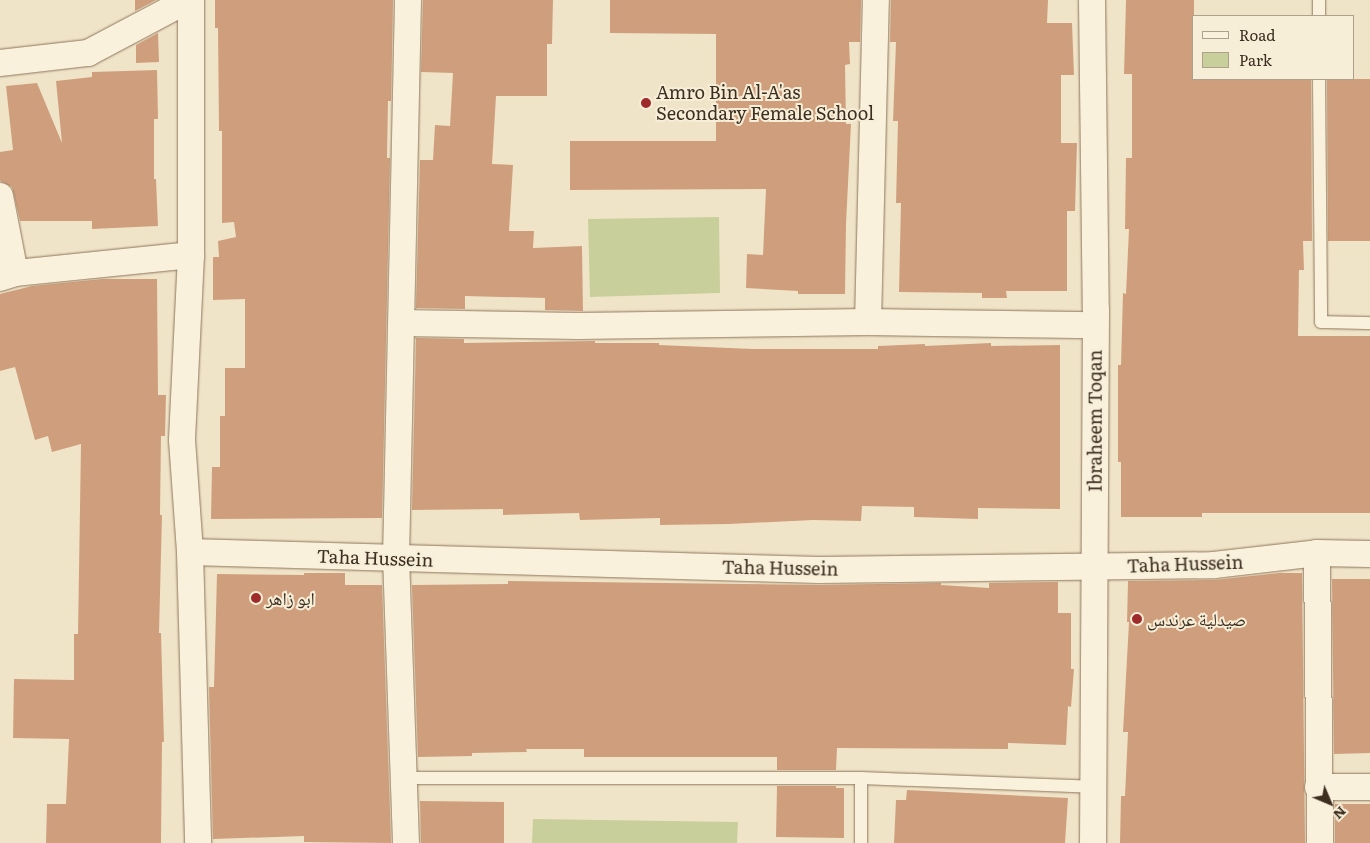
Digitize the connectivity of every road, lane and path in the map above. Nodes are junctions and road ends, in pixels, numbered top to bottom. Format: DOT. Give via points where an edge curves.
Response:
graph roads {
  1 [pos="189,0"];
  2 [pos="408,0"];
  3 [pos="876,0"];
  4 [pos="1092,0"];
  5 [pos="1319,0"];
  6 [pos="1319,15"];
  7 [pos="0,62"];
  8 [pos="1319,80"];
  9 [pos="0,196"];
  10 [pos="191,255"];
  11 [pos="8,276"];
  12 [pos="868,322"];
  13 [pos="402,323"];
  14 [pos="1370,323"];
  15 [pos="1095,325"];
  16 [pos="190,552"];
  17 [pos="1317,553"];
  18 [pos="1370,554"];
  19 [pos="396,559"];
  20 [pos="1093,566"];
  21 [pos="405,778"];
  22 [pos="861,778"];
  23 [pos="1092,787"];
  24 [pos="1318,787"];
  25 [pos="1370,787"];
  26 [pos="198,843"];
  27 [pos="406,843"];
  28 [pos="861,843"];
  29 [pos="1093,843"];
  30 [pos="1320,843"];
  1 -- 7 [label="street" via="88,53"];
  1 -- 10 [label="street"];
  2 -- 13 [label="street"];
  3 -- 12 [label="street"];
  4 -- 15 [label="street, Ibraheem Toqan"];
  5 -- 6 [label="lane"];
  8 -- 14 [label="lane" via="1321,322"];
  9 -- 11 [label="street"];
  10 -- 11 [label="street"];
  10 -- 16 [label="street" via="182,440"];
  12 -- 13 [label="street" via="578,326"];
  12 -- 15 [label="street"];
  13 -- 19 [label="street"];
  15 -- 20 [label="street, Ibraheem Toqan"];
  16 -- 19 [label="street, Taha Hussein"];
  16 -- 26 [label="street"];
  17 -- 18 [label="street, Taha Hussein"];
  17 -- 20 [label="street, Taha Hussein" via="1223,564"];
  17 -- 24 [label="street"];
  19 -- 20 [label="street, Taha Hussein" via="819,570"];
  19 -- 21 [label="street"];
  20 -- 23 [label="street, Ibraheem Toqan"];
  21 -- 22 [label="lane"];
  21 -- 27 [label="street"];
  22 -- 23 [label="lane"];
  22 -- 28 [label="lane"];
  23 -- 29 [label="street, Ibraheem Toqan"];
  24 -- 25 [label="street"];
  24 -- 30 [label="street"];
}
